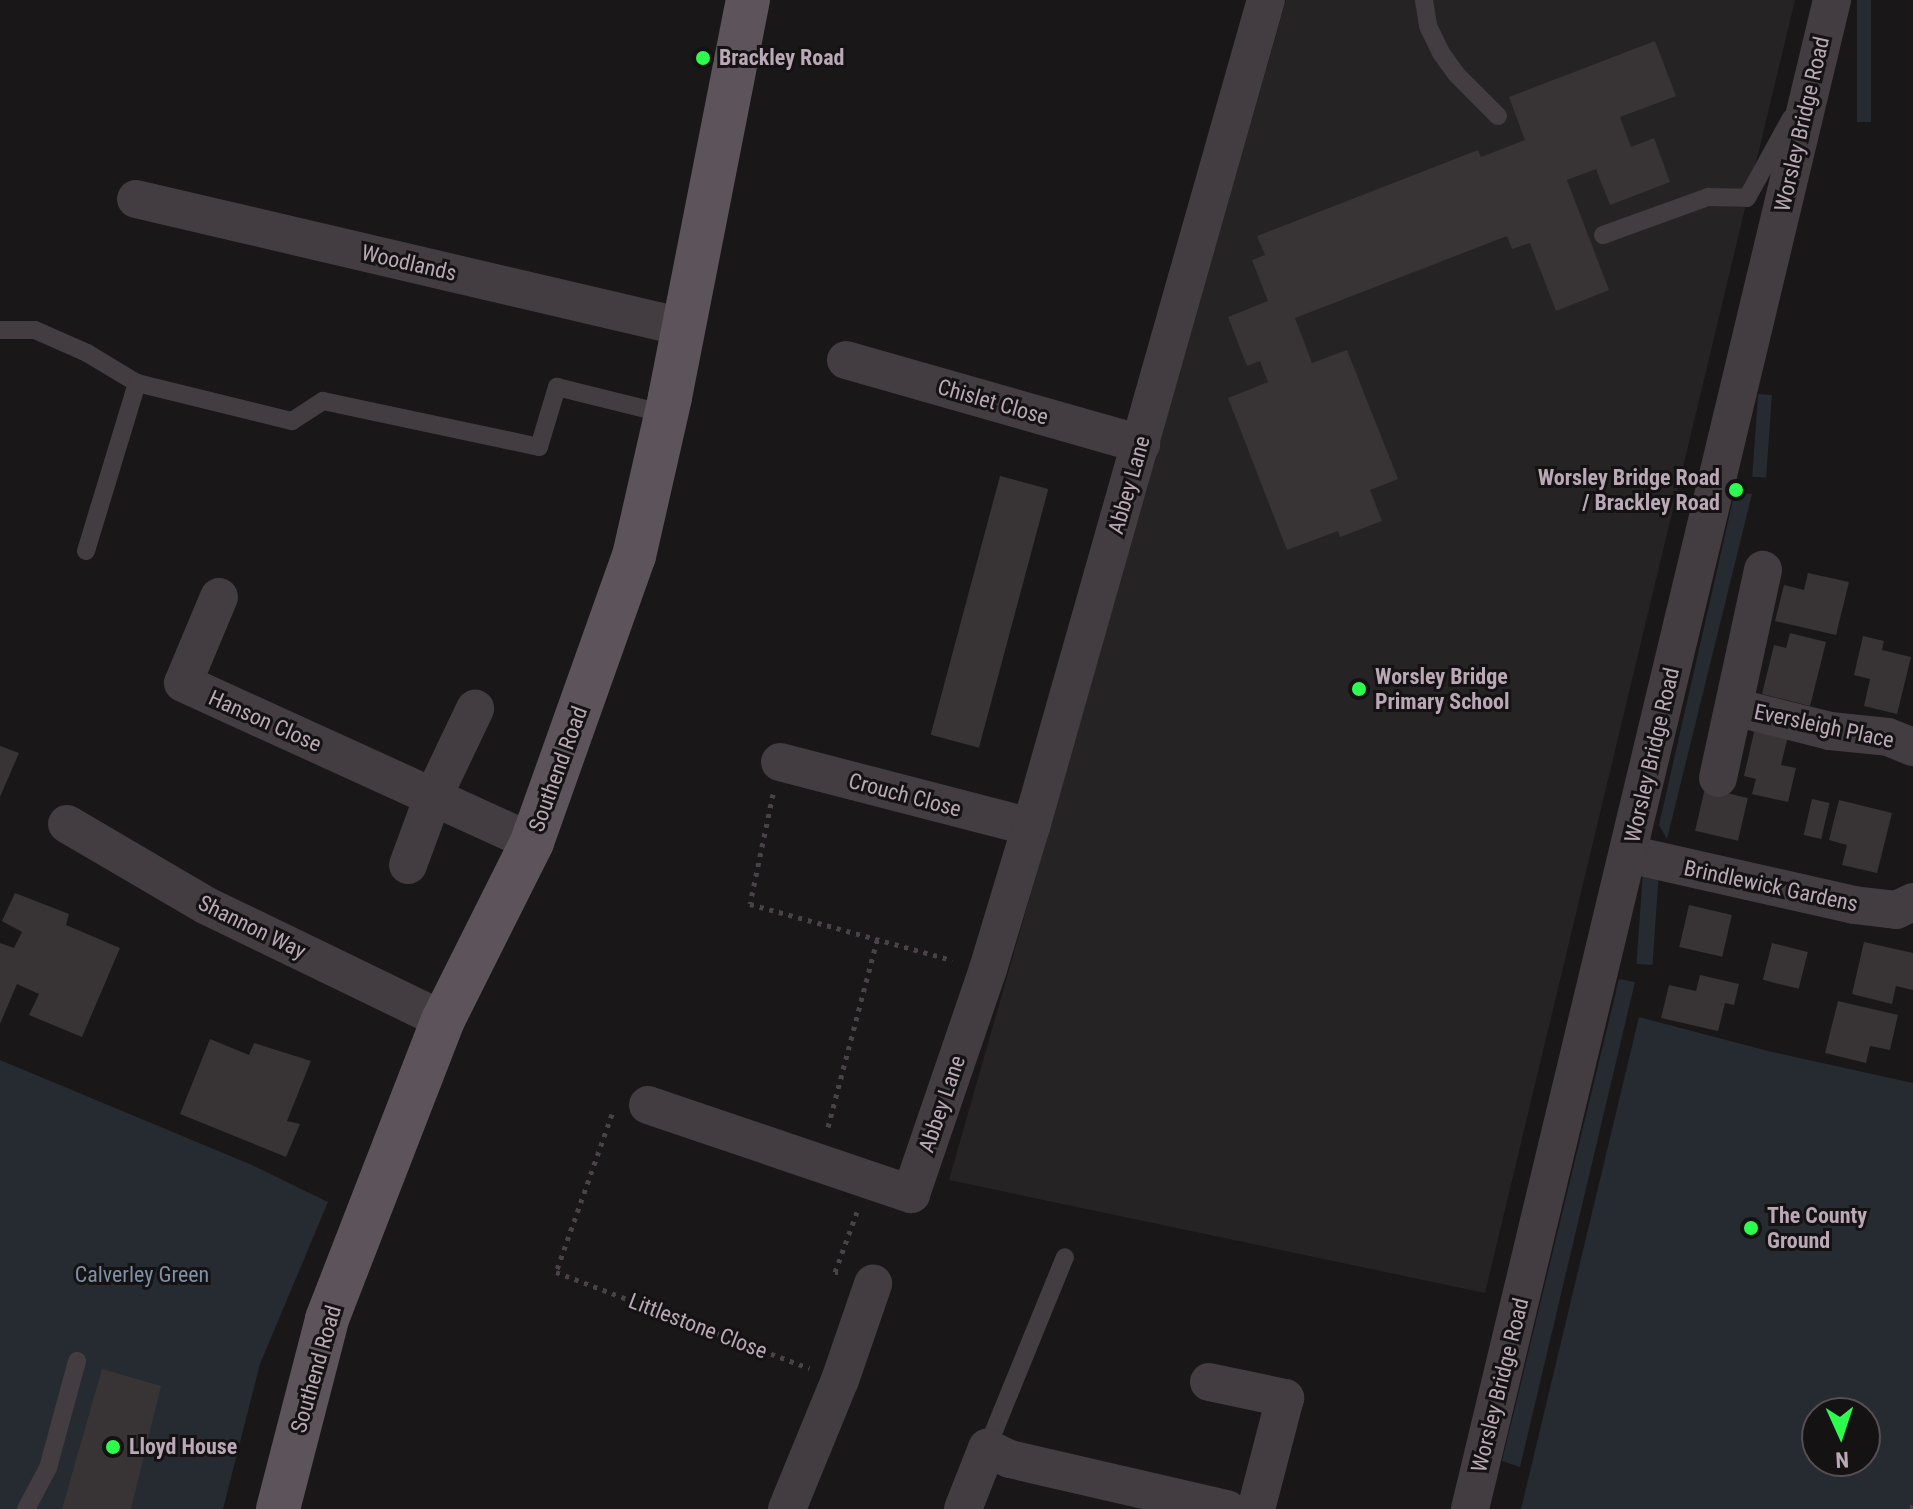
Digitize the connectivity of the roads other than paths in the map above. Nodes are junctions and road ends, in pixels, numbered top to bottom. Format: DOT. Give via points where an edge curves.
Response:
graph roads {
  1 [pos="748,0"];
  2 [pos="1266,0"];
  3 [pos="1424,0"];
  4 [pos="1832,0"];
  5 [pos="1813,77"];
  6 [pos="1498,116"];
  7 [pos="136,199"];
  8 [pos="1603,235"];
  9 [pos="683,327"];
  10 [pos="0,330"];
  11 [pos="846,360"];
  12 [pos="137,383"];
  13 [pos="666,414"];
  14 [pos="1141,444"];
  15 [pos="86,551"];
  16 [pos="1763,570"];
  17 [pos="219,597"];
  18 [pos="1734,707"];
  19 [pos="475,709"];
  20 [pos="1913,747"];
  21 [pos="780,762"];
  22 [pos="1718,778"];
  23 [pos="433,797"];
  24 [pos="67,824"];
  25 [pos="1031,827"];
  26 [pos="532,842"];
  27 [pos="1628,854"];
  28 [pos="408,865"];
  29 [pos="1913,902"];
  30 [pos="443,1020"];
  31 [pos="648,1105"];
  32 [pos="1065,1257"];
  33 [pos="873,1284"];
  34 [pos="77,1361"];
  35 [pos="1209,1382"];
  36 [pos="987,1448"];
  37 [pos="790,1501"];
  38 [pos="26,1509"];
  39 [pos="278,1509"];
  40 [pos="963,1509"];
  41 [pos="1227,1509"];
  42 [pos="1256,1509"];
  43 [pos="1470,1509"];
  1 -- 9 [label="main road, Southend Road"];
  2 -- 14 [label="street, Abbey Lane"];
  3 -- 6 [label="lane" via="1428,26 1441,53"];
  4 -- 5 [label="street, Worsley Bridge Road"];
  5 -- 8 [label="lane" via="1747,198 1708,197"];
  5 -- 27 [label="street, Worsley Bridge Road"];
  7 -- 9 [label="street, Woodlands"];
  9 -- 13 [label="main road, Southend Road"];
  10 -- 12 [label="lane" via="35,330"];
  11 -- 14 [label="street, Chislet Close"];
  12 -- 13 [label="lane" via="292,421 323,401 539,447 557,387"];
  12 -- 15 [label="lane"];
  13 -- 26 [label="main road, Southend Road" via="634,556"];
  14 -- 25 [label="street, Abbey Lane"];
  16 -- 18 [label="street, Eversleigh Place"];
  17 -- 23 [label="street, Hanson Close" via="183,683"];
  18 -- 20 [label="street, Eversleigh Place" via="1830,731 1888,737"];
  18 -- 22 [label="street, Eversleigh Place"];
  19 -- 23 [label="street"];
  21 -- 25 [label="street, Crouch Close"];
  23 -- 26 [label="street, Hanson Close"];
  23 -- 28 [label="street"];
  24 -- 30 [label="street, Shannon Way" via="207,906"];
  25 -- 31 [label="street, Abbey Lane" via="911,1194"];
  26 -- 30 [label="main road, Southend Road"];
  27 -- 29 [label="street, Brindlewick Gardens" via="1854,905 1896,910"];
  27 -- 43 [label="street, Worsley Bridge Road"];
  30 -- 39 [label="main road, Southend Road" via="327,1319"];
  32 -- 36 [label="lane"];
  33 -- 37 [label="street"];
  34 -- 38 [label="lane" via="48,1468"];
  35 -- 42 [label="street" via="1285,1398"];
  36 -- 40 [label="street"];
  36 -- 41 [label="street" via="1010,1459"];
}
